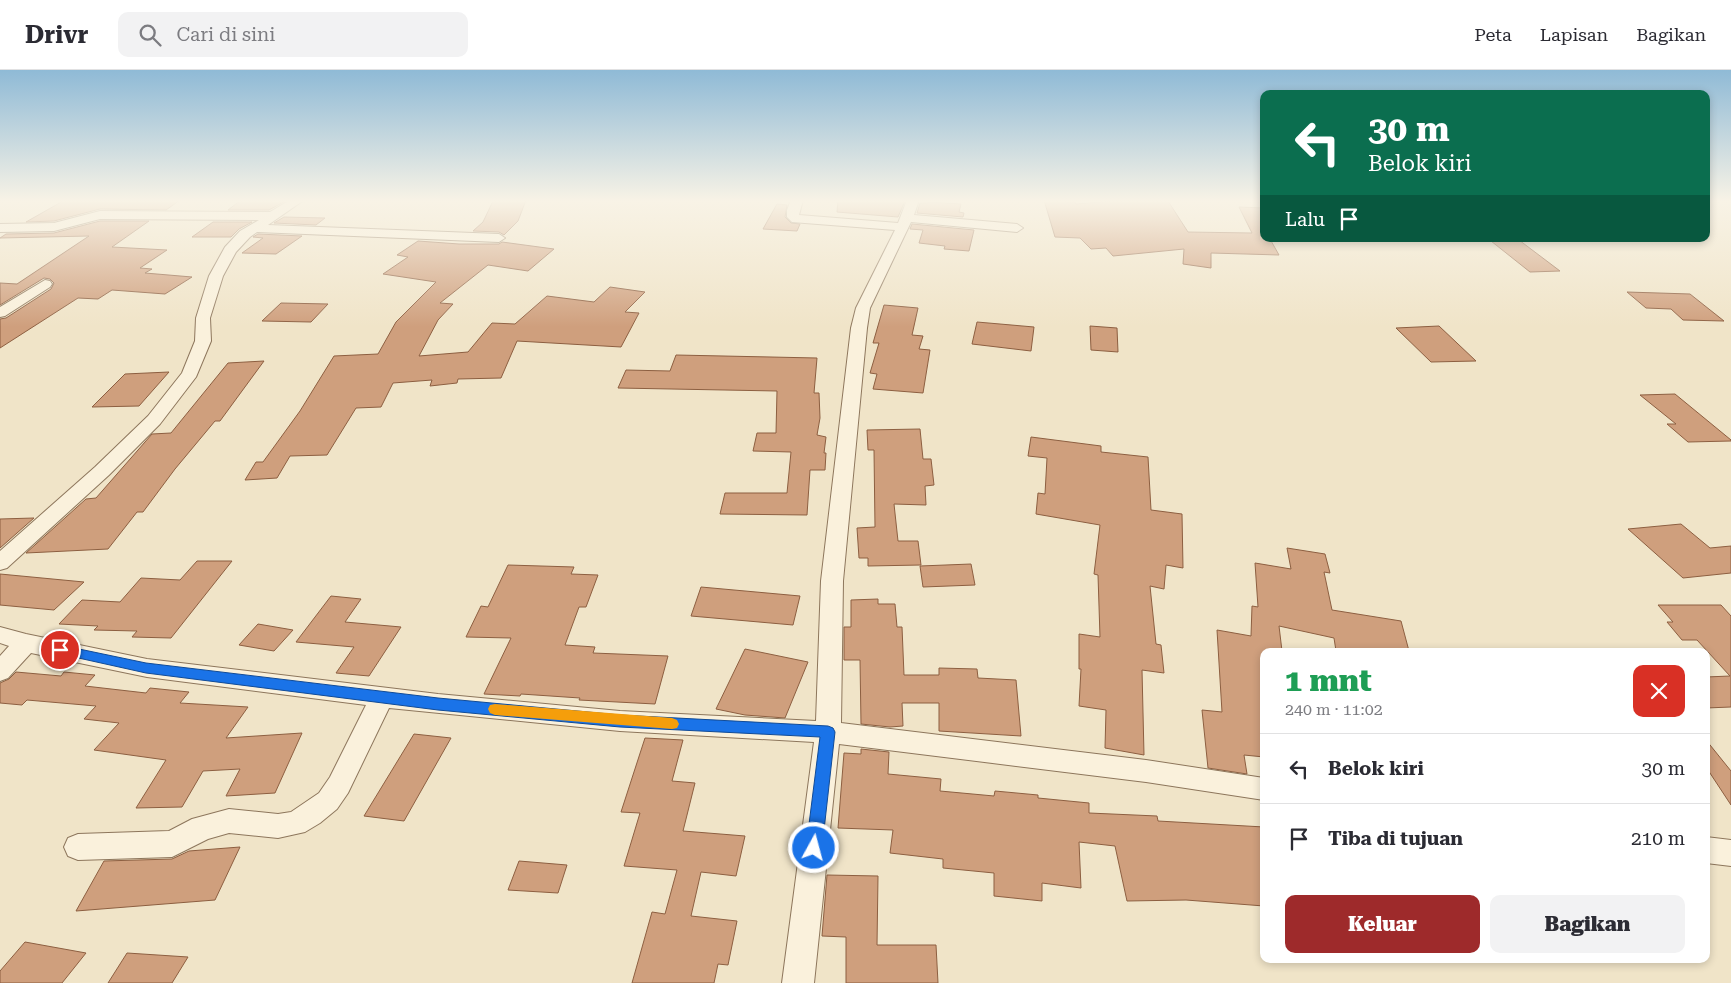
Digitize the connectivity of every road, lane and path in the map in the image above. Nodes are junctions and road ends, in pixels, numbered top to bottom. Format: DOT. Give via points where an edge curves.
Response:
graph roads {
  1 [pos="236,243"];
  2 [pos="894,243"];
  3 [pos="45,284"];
  4 [pos="0,313"];
  5 [pos="0,563"];
  6 [pos="0,635"];
  7 [pos="26,643"];
  8 [pos="0,672"];
  9 [pos="382,697"];
  10 [pos="828,732"];
  11 [pos="1260,788"];
  12 [pos="78,847"];
  13 [pos="1710,850"];
  14 [pos="1731,853"];
  15 [pos="798,983"];
  1 -- 5 [label="street" via="216,276 203,318 203,341 190,374 154,420"];
  2 -- 10 [label="street" via="863,308 859,328 832,581"];
  3 -- 4 [label="street"];
  6 -- 7 [label="street"];
  7 -- 8 [label="street"];
  7 -- 9 [label="street" via="146,668"];
  9 -- 10 [label="street" via="620,721"];
  9 -- 12 [label="street" via="328,801 295,823 278,826 229,821 202,828 172,844"];
  10 -- 11 [label="street"];
  10 -- 15 [label="street"];
  13 -- 14 [label="street"];
}
